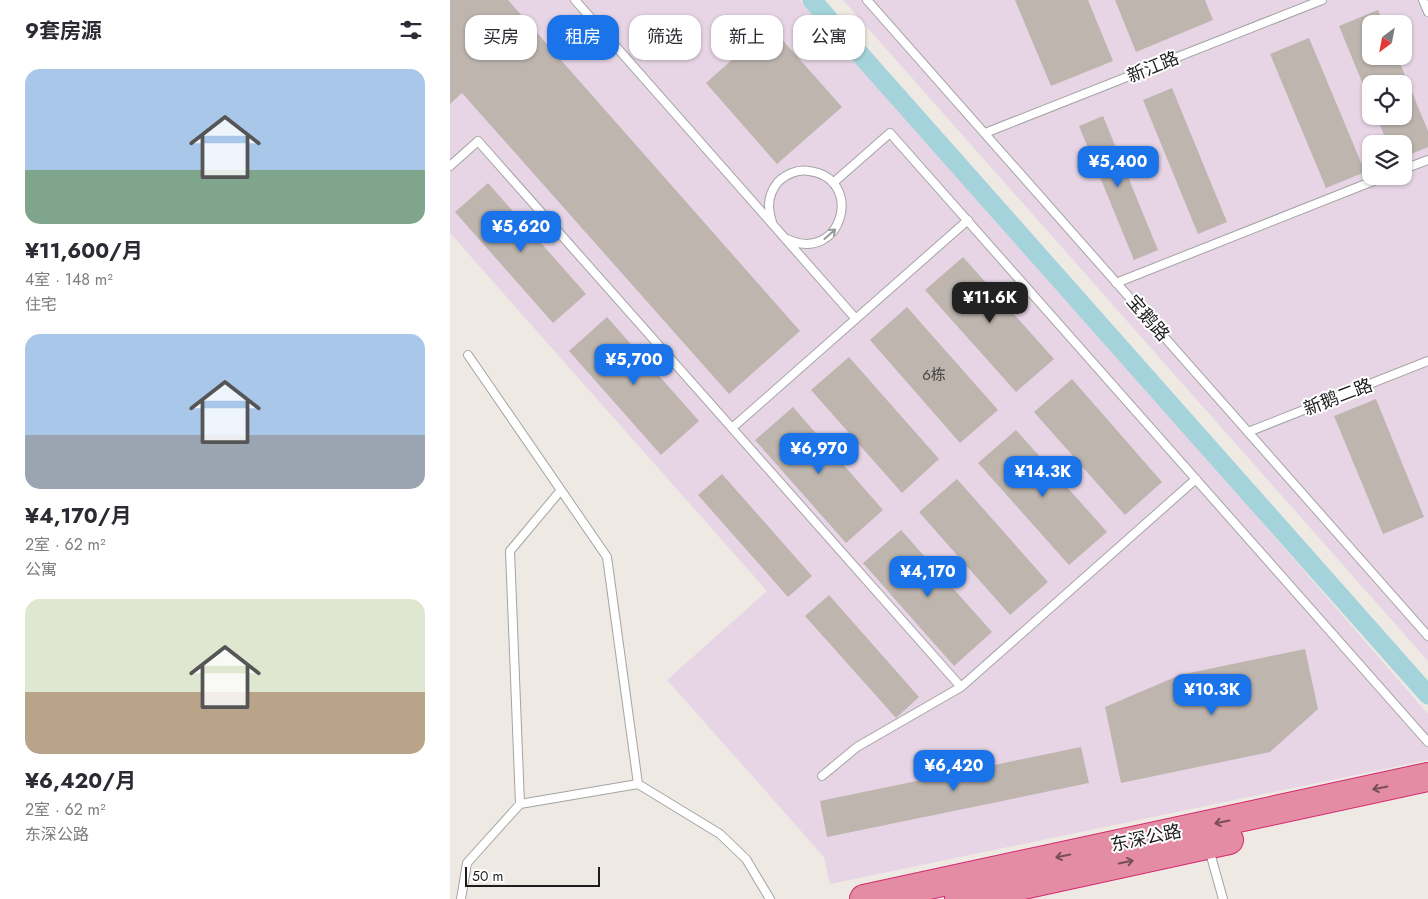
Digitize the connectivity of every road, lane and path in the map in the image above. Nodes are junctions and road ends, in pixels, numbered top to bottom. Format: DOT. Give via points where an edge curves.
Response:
graph roads {
  1 [pos="575,0"];
  2 [pos="867,0"];
  3 [pos="1322,0"];
  4 [pos="1423,0"];
  5 [pos="1428,12"];
  6 [pos="985,134"];
  7 [pos="1428,160"];
  8 [pos="450,166"];
  9 [pos="1412,166"];
  10 [pos="833,183"];
  11 [pos="1363,185"];
  12 [pos="968,220"];
  13 [pos="772,224"];
  14 [pos="785,238"];
  15 [pos="1116,283"];
  16 [pos="856,318"];
  17 [pos="468,355"];
  18 [pos="1428,361"];
  19 [pos="732,428"];
  20 [pos="1248,432"];
  21 [pos="1196,480"];
  22 [pos="561,490"];
  23 [pos="1428,636"];
  24 [pos="961,686"];
  25 [pos="1428,742"];
  26 [pos="822,776"];
  27 [pos="1428,777"];
  28 [pos="638,784"];
  29 [pos="1428,797"];
  30 [pos="520,804"];
  31 [pos="1207,845"];
  32 [pos="460,899"];
  33 [pos="770,899"];
  34 [pos="864,899"];
  35 [pos="959,899"];
  36 [pos="1223,899"];
  1 -- 13 [label="lane"];
  2 -- 6 [label="lane, 宝鹅路"];
  3 -- 6 [label="lane, 新江路"];
  4 -- 5 [label="lane"];
  6 -- 15 [label="lane, 宝鹅路"];
  7 -- 9 [label="lane"];
  8 -- 19 [label="lane" via="478,141"];
  10 -- 12 [label="lane" via="890,133"];
  10 -- 13 [label="lane" via="808,170 789,174 774,186 770,195 768,205"];
  14 -- 10 [label="lane, one-way" via="813,244 836,228 842,210"];
  11 -- 15 [label="lane"];
  12 -- 16 [label="lane"];
  12 -- 21 [label="lane"];
  13 -- 14 [label="lane"];
  14 -- 16 [label="lane"];
  15 -- 20 [label="lane, 宝鹅路"];
  16 -- 19 [label="lane"];
  17 -- 22 [label="lane"];
  18 -- 20 [label="lane, 新鹅二路"];
  19 -- 24 [label="lane"];
  20 -- 23 [label="lane, 宝鹅路"];
  21 -- 24 [label="lane"];
  21 -- 25 [label="lane"];
  22 -- 28 [label="lane" via="607,557"];
  22 -- 30 [label="lane" via="510,551"];
  24 -- 26 [label="lane" via="857,747"];
  27 -- 34 [label="highway, 东深公路, one-way"];
  28 -- 30 [label="lane"];
  28 -- 33 [label="lane" via="720,834 746,859"];
  29 -- 31 [label="highway, 东深公路"];
  30 -- 32 [label="lane" via="468,864"];
  35 -- 31 [label="highway, 东深公路, one-way"];
  31 -- 36 [label="lane"];
}
